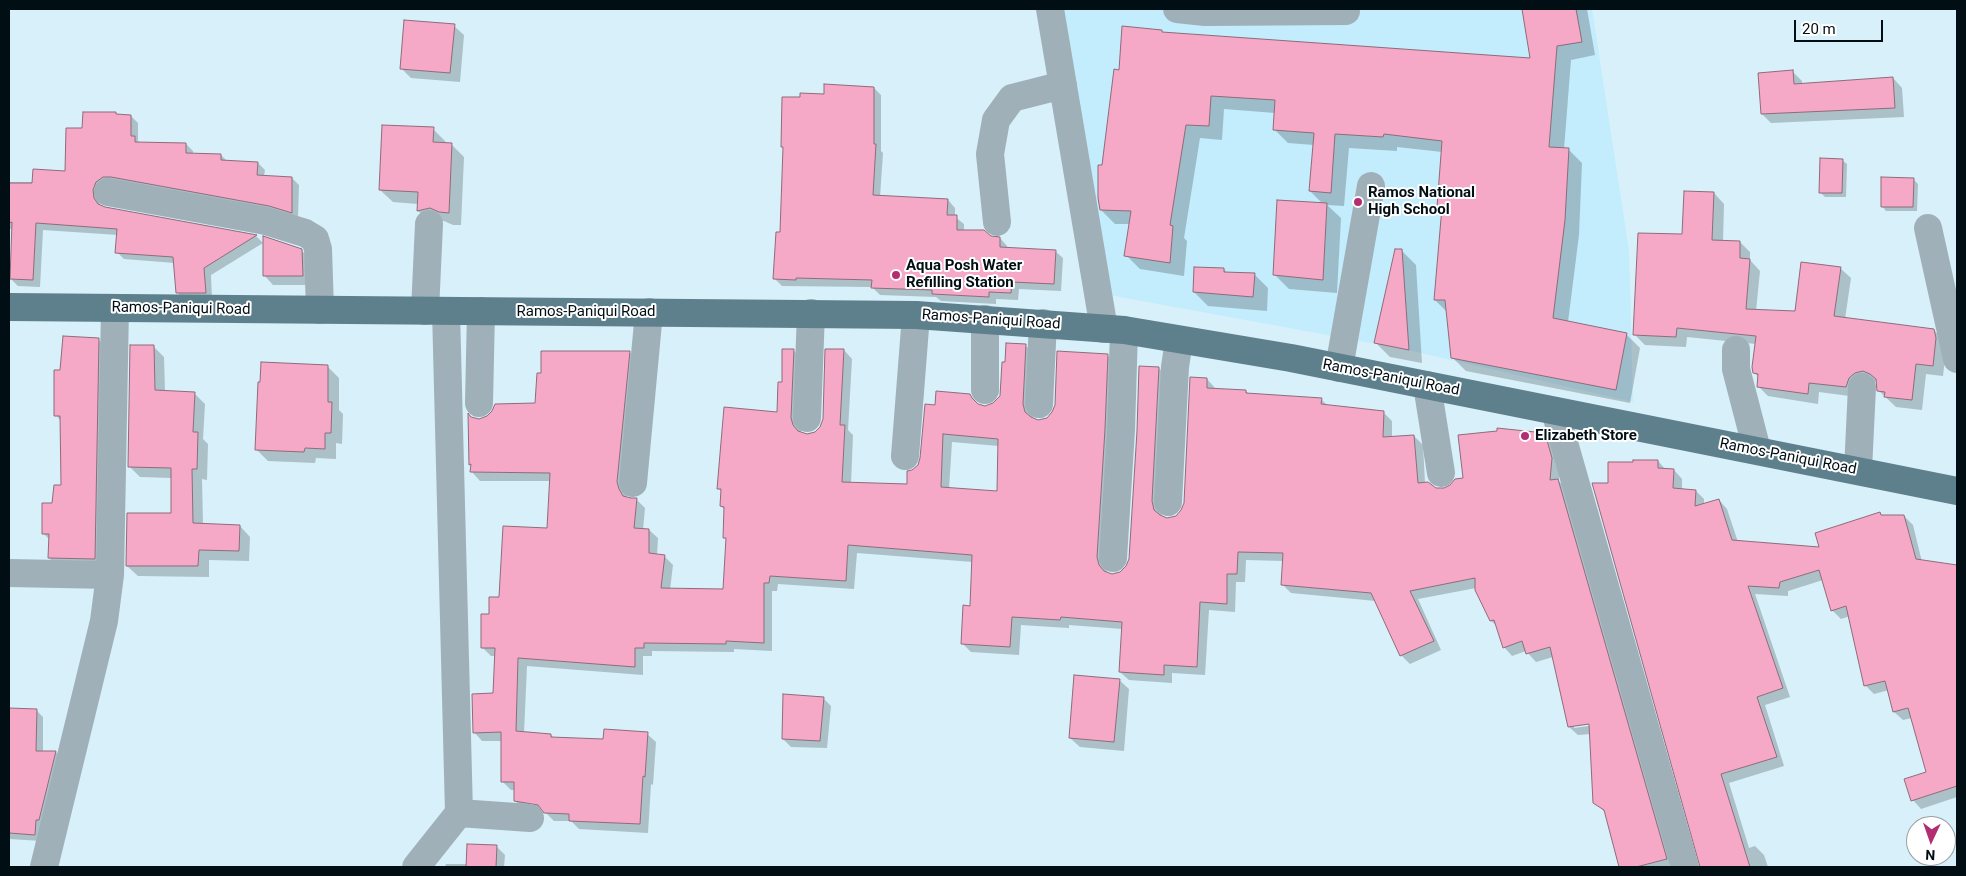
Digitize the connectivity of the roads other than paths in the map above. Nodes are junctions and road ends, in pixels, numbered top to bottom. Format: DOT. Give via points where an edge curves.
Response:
graph roads {
  1 [pos="1050,9"];
  2 [pos="1177,9"];
  3 [pos="1346,11"];
  4 [pos="1063,85"];
  5 [pos="1371,186"];
  6 [pos="108,192"];
  7 [pos="997,222"];
  8 [pos="429,224"];
  9 [pos="1928,228"];
  10 [pos="9,308"];
  11 [pos="115,308"];
  12 [pos="320,310"];
  13 [pos="436,311"];
  14 [pos="481,311"];
  15 [pos="649,312"];
  16 [pos="811,313"];
  17 [pos="916,315"];
  18 [pos="985,319"];
  19 [pos="1043,323"];
  20 [pos="1114,329"];
  21 [pos="1179,340"];
  22 [pos="1736,350"];
  23 [pos="1957,359"];
  24 [pos="1339,368"];
  25 [pos="1427,386"];
  26 [pos="1862,387"];
  27 [pos="985,390"];
  28 [pos="479,403"];
  29 [pos="1039,404"];
  30 [pos="1555,411"];
  31 [pos="807,418"];
  32 [pos="1757,450"];
  33 [pos="905,456"];
  34 [pos="1858,470"];
  35 [pos="1442,473"];
  36 [pos="633,484"];
  37 [pos="1957,491"];
  38 [pos="1168,502"];
  39 [pos="1113,558"];
  40 [pos="9,573"];
  41 [pos="110,574"];
  42 [pos="459,813"];
  43 [pos="530,818"];
  44 [pos="44,867"];
  45 [pos="416,867"];
  46 [pos="1685,867"];
  1 -- 4 [label="street"];
  2 -- 3 [label="street" via="1205,12"];
  4 -- 7 [label="street" via="1012,98 996,120 990,154"];
  4 -- 20 [label="street"];
  5 -- 24 [label="street"];
  6 -- 12 [label="street" via="266,221 305,233 315,239 318,249"];
  8 -- 13 [label="street"];
  9 -- 23 [label="street"];
  10 -- 11 [label="main road, Ramos-Paniqui Road"];
  11 -- 12 [label="main road, Ramos-Paniqui Road"];
  11 -- 41 [label="street"];
  12 -- 13 [label="main road, Ramos-Paniqui Road"];
  13 -- 14 [label="main road, Ramos-Paniqui Road"];
  13 -- 42 [label="street"];
  14 -- 15 [label="main road, Ramos-Paniqui Road"];
  14 -- 28 [label="street"];
  15 -- 16 [label="main road, Ramos-Paniqui Road"];
  15 -- 36 [label="street"];
  16 -- 17 [label="main road, Ramos-Paniqui Road"];
  16 -- 31 [label="street"];
  17 -- 18 [label="main road, Ramos-Paniqui Road"];
  17 -- 33 [label="street"];
  18 -- 19 [label="main road, Ramos-Paniqui Road"];
  18 -- 27 [label="street"];
  19 -- 20 [label="main road, Ramos-Paniqui Road"];
  19 -- 29 [label="street"];
  20 -- 21 [label="main road, Ramos-Paniqui Road"];
  20 -- 39 [label="street" via="1121,430"];
  21 -- 24 [label="main road, Ramos-Paniqui Road"];
  21 -- 38 [label="street"];
  22 -- 32 [label="street" via="1736,369"];
  24 -- 25 [label="main road, Ramos-Paniqui Road"];
  25 -- 30 [label="main road, Ramos-Paniqui Road"];
  25 -- 35 [label="street"];
  26 -- 34 [label="street"];
  30 -- 32 [label="main road, Ramos-Paniqui Road"];
  30 -- 46 [label="street"];
  32 -- 34 [label="main road, Ramos-Paniqui Road"];
  34 -- 37 [label="main road, Ramos-Paniqui Road"];
  40 -- 41 [label="street"];
  41 -- 44 [label="street" via="104,621"];
  42 -- 43 [label="street"];
  42 -- 45 [label="street"];
}
